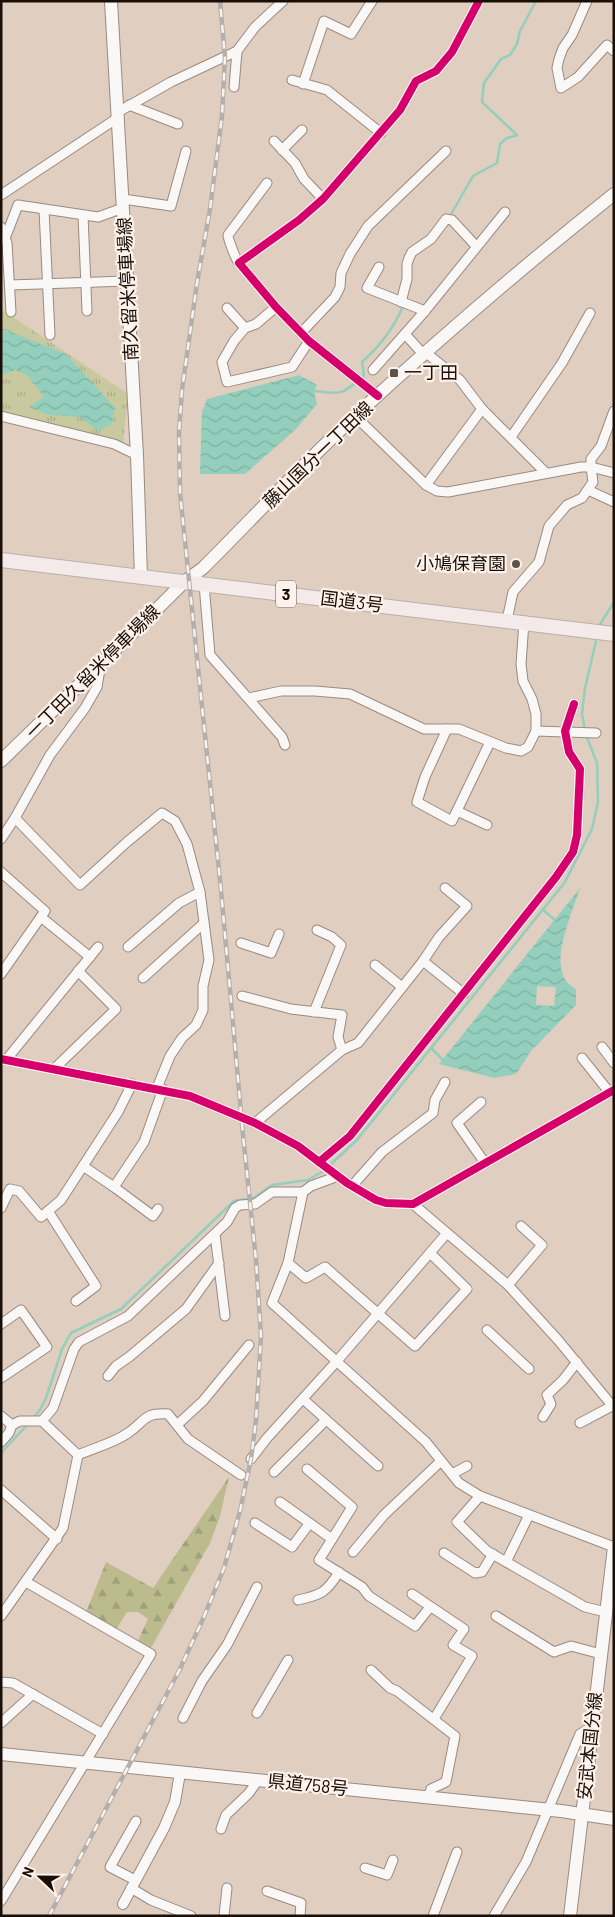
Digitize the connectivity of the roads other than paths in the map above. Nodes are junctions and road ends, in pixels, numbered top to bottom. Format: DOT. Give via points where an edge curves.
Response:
graph roads {
  1 [pos="111,1"];
  2 [pos="283,1"];
  3 [pos="372,1"];
  4 [pos="479,1"];
  5 [pos="587,1"];
  6 [pos="237,51"];
  7 [pos="614,51"];
  8 [pos="292,80"];
  9 [pos="303,84"];
  10 [pos="234,87"];
  11 [pos="130,105"];
  12 [pos="118,115"];
  13 [pos="178,124"];
  14 [pos="302,130"];
  15 [pos="381,133"];
  16 [pos="274,141"];
  17 [pos="282,150"];
  18 [pos="186,151"];
  19 [pos="446,151"];
  20 [pos="267,183"];
  21 [pos="614,194"];
  22 [pos="1,195"];
  23 [pos="323,199"];
  24 [pos="123,203"];
  25 [pos="44,210"];
  26 [pos="504,212"];
  27 [pos="83,215"];
  28 [pos="1,227"];
  29 [pos="6,236"];
  30 [pos="476,246"];
  31 [pos="239,264"];
  32 [pos="379,267"];
  33 [pos="127,281"];
  34 [pos="86,283"];
  35 [pos="10,285"];
  36 [pos="48,285"];
  37 [pos="401,302"];
  38 [pos="276,307"];
  39 [pos="227,308"];
  40 [pos="88,311"];
  41 [pos="425,311"];
  42 [pos="11,312"];
  43 [pos="590,313"];
  44 [pos="245,328"];
  45 [pos="301,333"];
  46 [pos="405,334"];
  47 [pos="50,335"];
  48 [pos="309,341"];
  49 [pos="424,353"];
  50 [pos="373,370"];
  51 [pos="378,396"];
  52 [pos="482,409"];
  53 [pos="614,411"];
  54 [pos="1,416"];
  55 [pos="355,416"];
  56 [pos="511,437"];
  57 [pos="137,454"];
  58 [pos="591,467"];
  59 [pos="546,473"];
  60 [pos="614,473"];
  61 [pos="426,485"];
  62 [pos="588,490"];
  63 [pos="614,502"];
  64 [pos="1,560"];
  65 [pos="141,577"];
  66 [pos="184,582"];
  67 [pos="204,584"];
  68 [pos="507,620"];
  69 [pos="524,622"];
  70 [pos="614,634"];
  71 [pos="101,663"];
  72 [pos="249,698"];
  73 [pos="574,704"];
  74 [pos="447,729"];
  75 [pos="536,731"];
  76 [pos="565,731"];
  77 [pos="596,733"];
  78 [pos="490,742"];
  79 [pos="285,744"];
  80 [pos="1,762"];
  81 [pos="458,811"];
  82 [pos="16,818"];
  83 [pos="487,825"];
  84 [pos="1,839"];
  85 [pos="1,872"];
  86 [pos="445,888"];
  87 [pos="200,892"];
  88 [pos="41,917"];
  89 [pos="204,923"];
  90 [pos="317,930"];
  91 [pos="279,934"];
  92 [pos="241,943"];
  93 [pos="128,946"];
  94 [pos="98,947"];
  95 [pos="90,957"];
  96 [pos="423,961"];
  97 [pos="375,965"];
  98 [pos="78,971"];
  99 [pos="1,974"];
  100 [pos="143,978"];
  101 [pos="402,988"];
  102 [pos="464,994"];
  103 [pos="242,996"];
  104 [pos="314,1012"];
  105 [pos="602,1047"];
  106 [pos="342,1050"];
  107 [pos="582,1058"];
  108 [pos="4,1060"];
  109 [pos="614,1063"];
  110 [pos="54,1070"];
  111 [pos="445,1082"];
  112 [pos="132,1084"];
  113 [pos="160,1089"];
  114 [pos="612,1092"];
  115 [pos="481,1102"];
  116 [pos="255,1123"];
  117 [pos="320,1162"];
  118 [pos="485,1164"];
  119 [pos="84,1166"];
  120 [pos="338,1176"];
  121 [pos="352,1186"];
  122 [pos="114,1187"];
  123 [pos="303,1192"];
  124 [pos="413,1204"];
  125 [pos="1,1208"];
  126 [pos="158,1209"];
  127 [pos="48,1211"];
  128 [pos="521,1226"];
  129 [pos="447,1233"];
  130 [pos="215,1234"];
  131 [pos="430,1253"];
  132 [pos="218,1263"];
  133 [pos="288,1263"];
  134 [pos="508,1285"];
  135 [pos="76,1301"];
  136 [pos="378,1313"];
  137 [pos="226,1316"];
  138 [pos="1,1324"];
  139 [pos="487,1330"];
  140 [pos="249,1345"];
  141 [pos="337,1361"];
  142 [pos="577,1362"];
  143 [pos="529,1370"];
  144 [pos="108,1376"];
  145 [pos="1,1378"];
  146 [pos="302,1399"];
  147 [pos="614,1405"];
  148 [pos="1,1416"];
  149 [pos="543,1417"];
  150 [pos="326,1420"];
  151 [pos="42,1421"];
  152 [pos="580,1423"];
  153 [pos="178,1424"];
  154 [pos="12,1425"];
  155 [pos="1,1442"];
  156 [pos="78,1455"];
  157 [pos="250,1460"];
  158 [pos="441,1461"];
  159 [pos="378,1466"];
  160 [pos="467,1466"];
  161 [pos="307,1469"];
  162 [pos="274,1472"];
  163 [pos="452,1474"];
  164 [pos="241,1475"];
  165 [pos="1,1490"];
  166 [pos="480,1496"];
  167 [pos="280,1502"];
  168 [pos="529,1515"];
  169 [pos="255,1523"];
  170 [pos="309,1524"];
  171 [pos="57,1539"];
  172 [pos="332,1539"];
  173 [pos="614,1547"];
  174 [pos="353,1552"];
  175 [pos="444,1554"];
  176 [pos="493,1554"];
  177 [pos="506,1562"];
  178 [pos="339,1572"];
  179 [pos="26,1582"];
  180 [pos="257,1587"];
  181 [pos="412,1594"];
  182 [pos="611,1597"];
  183 [pos="298,1600"];
  184 [pos="430,1607"];
  185 [pos="606,1612"];
  186 [pos="1,1616"];
  187 [pos="496,1616"];
  188 [pos="601,1654"];
  189 [pos="288,1660"];
  190 [pos="371,1670"];
  191 [pos="1,1682"];
  192 [pos="33,1694"];
  193 [pos="257,1712"];
  194 [pos="184,1718"];
  195 [pos="434,1719"];
  196 [pos="1,1723"];
  197 [pos="592,1727"];
  198 [pos="103,1734"];
  199 [pos="1,1754"];
  200 [pos="85,1763"];
  201 [pos="180,1773"];
  202 [pos="258,1780"];
  203 [pos="428,1798"];
  204 [pos="547,1810"];
  205 [pos="582,1815"];
  206 [pos="614,1819"];
  207 [pos="136,1821"];
  208 [pos="221,1829"];
  209 [pos="457,1852"];
  210 [pos="393,1860"];
  211 [pos="365,1868"];
  212 [pos="133,1884"];
  213 [pos="227,1888"];
  214 [pos="267,1891"];
  215 [pos="1,1901"];
  216 [pos="123,1904"];
  217 [pos="191,1916"];
  218 [pos="224,1916"];
  219 [pos="300,1916"];
  220 [pos="433,1916"];
  221 [pos="494,1916"];
  222 [pos="570,1916"];
  1 -- 12 [label="main road, 南久留米停車場線"];
  2 -- 6 [label="street" via="255,27"];
  3 -- 9 [label="street" via="351,34 324,22"];
  4 -- 15 [label="street" via="452,52 436,71 416,81 400,110"];
  5 -- 7 [label="street" via="559,59 557,68 561,88 578,77 607,45"];
  6 -- 10 [label="street"];
  6 -- 11 [label="street"];
  8 -- 9 [label="street"];
  9 -- 15 [label="street" via="327,90"];
  11 -- 12 [label="street"];
  11 -- 13 [label="street"];
  12 -- 22 [label="street"];
  12 -- 24 [label="main road, 南久留米停車場線"];
  14 -- 17 [label="street"];
  15 -- 23 [label="street"];
  16 -- 17 [label="street"];
  17 -- 23 [label="street"];
  18 -- 24 [label="street" via="171,206"];
  19 -- 45 [label="street" via="368,226 341,273 335,297"];
  20 -- 31 [label="street" via="228,235"];
  21 -- 49 [label="main road, 藤山国分一丁田線"];
  23 -- 31 [label="street"];
  24 -- 27 [label="street" via="98,217"];
  24 -- 33 [label="main road, 南久留米停車場線"];
  25 -- 27 [label="street"];
  25 -- 29 [label="street" via="18,205"];
  25 -- 36 [label="street"];
  26 -- 30 [label="street"];
  27 -- 34 [label="street"];
  28 -- 29 [label="street"];
  29 -- 35 [label="street"];
  30 -- 37 [label="street" via="452,220 446,219 431,239 412,252"];
  30 -- 41 [label="street"];
  31 -- 38 [label="street"];
  32 -- 37 [label="street" via="367,288"];
  33 -- 34 [label="street"];
  33 -- 57 [label="main road, 南久留米停車場線"];
  34 -- 36 [label="street"];
  34 -- 40 [label="street"];
  35 -- 36 [label="street"];
  35 -- 42 [label="street"];
  36 -- 47 [label="street"];
  37 -- 41 [label="street"];
  38 -- 44 [label="street" via="256,324"];
  38 -- 45 [label="street"];
  39 -- 44 [label="street"];
  41 -- 46 [label="street"];
  43 -- 56 [label="street" via="562,363"];
  44 -- 48 [label="street" via="222,362 227,382 292,367"];
  45 -- 48 [label="street"];
  46 -- 49 [label="street"];
  46 -- 50 [label="street"];
  48 -- 51 [label="street"];
  49 -- 51 [label="main road, 藤山国分一丁田線"];
  49 -- 52 [label="street" via="460,380"];
  51 -- 55 [label="main road, 藤山国分一丁田線"];
  52 -- 56 [label="street"];
  52 -- 61 [label="street"];
  53 -- 58 [label="street" via="601,446 591,460"];
  54 -- 57 [label="street" via="114,444"];
  55 -- 61 [label="street"];
  55 -- 66 [label="main road, 藤山国分一丁田線" via="203,568"];
  56 -- 59 [label="street"];
  57 -- 65 [label="main road, 南久留米停車場線"];
  58 -- 59 [label="street"];
  58 -- 60 [label="street"];
  58 -- 62 [label="street" via="593,482"];
  59 -- 61 [label="street" via="448,492"];
  62 -- 63 [label="street"];
  62 -- 68 [label="street" via="582,498 566,505 550,526 539,562 513,592"];
  64 -- 65 [label="highway, 国道3号 / 3"];
  65 -- 66 [label="highway, 国道3号 / 3"];
  66 -- 67 [label="highway, 国道3号 / 3"];
  66 -- 71 [label="main road, 一丁田久留米停車場線"];
  67 -- 68 [label="highway, 国道3号 / 3"];
  67 -- 72 [label="street" via="210,655"];
  68 -- 69 [label="highway, 国道3号 / 3"];
  69 -- 70 [label="highway, 国道3号 / 3"];
  69 -- 75 [label="street" via="521,664 536,714"];
  71 -- 80 [label="main road, 一丁田久留米停車場線"];
  71 -- 82 [label="street" via="97,687 50,755"];
  72 -- 74 [label="street" via="281,691 350,694 424,729"];
  72 -- 79 [label="street" via="282,736"];
  73 -- 76 [label="street"];
  74 -- 78 [label="street" via="459,729"];
  74 -- 81 [label="street" via="417,802 452,820"];
  75 -- 76 [label="street"];
  75 -- 78 [label="street" via="528,747 521,751"];
  76 -- 77 [label="street"];
  76 -- 102 [label="street" via="569,752 580,769 577,835 573,852"];
  78 -- 81 [label="street"];
  81 -- 83 [label="street"];
  82 -- 84 [label="street"];
  82 -- 87 [label="street" via="80,885 162,814 175,821 187,844"];
  85 -- 88 [label="street" via="45,911"];
  86 -- 96 [label="street" via="467,906"];
  87 -- 89 [label="street"];
  87 -- 93 [label="street" via="179,903"];
  88 -- 95 [label="street"];
  88 -- 99 [label="street"];
  89 -- 100 [label="street"];
  89 -- 113 [label="street" via="209,960 203,986 204,1010 170,1056"];
  90 -- 104 [label="street" via="341,945"];
  91 -- 92 [label="street" via="271,954"];
  94 -- 95 [label="street"];
  95 -- 98 [label="street"];
  96 -- 101 [label="street"];
  96 -- 102 [label="street"];
  97 -- 101 [label="street"];
  98 -- 108 [label="street"];
  98 -- 110 [label="street" via="116,1009"];
  101 -- 106 [label="street" via="358,1043"];
  102 -- 117 [label="street" via="350,1136"];
  103 -- 104 [label="street"];
  104 -- 106 [label="street" via="342,1015 338,1037"];
  105 -- 109 [label="street"];
  106 -- 116 [label="street"];
  107 -- 114 [label="street"];
  108 -- 110 [label="street"];
  110 -- 112 [label="street"];
  111 -- 121 [label="street" via="435,1100 433,1113 382,1152"];
  112 -- 113 [label="street"];
  112 -- 119 [label="street"];
  113 -- 116 [label="street" via="190,1096"];
  113 -- 122 [label="street" via="144,1142"];
  114 -- 118 [label="street"];
  115 -- 118 [label="street" via="456,1123"];
  116 -- 117 [label="street"];
  117 -- 120 [label="street"];
  118 -- 124 [label="street"];
  119 -- 122 [label="street"];
  119 -- 127 [label="street" via="61,1200"];
  120 -- 121 [label="street"];
  120 -- 123 [label="street"];
  121 -- 124 [label="street" via="386,1203"];
  122 -- 126 [label="street" via="153,1216"];
  123 -- 130 [label="street" via="272,1192 255,1204 240,1205"];
  123 -- 133 [label="street"];
  124 -- 129 [label="street"];
  125 -- 127 [label="street" via="10,1189 19,1191 41,1217"];
  127 -- 135 [label="street" via="96,1286"];
  128 -- 134 [label="street" via="542,1245"];
  129 -- 131 [label="street"];
  129 -- 134 [label="street"];
  130 -- 132 [label="street"];
  130 -- 151 [label="street" via="128,1316 79,1342 53,1408"];
  131 -- 136 [label="street"];
  131 -- 136 [label="street" via="467,1289 415,1346"];
  132 -- 137 [label="street"];
  132 -- 144 [label="street" via="186,1309"];
  133 -- 136 [label="street" via="306,1278 325,1267"];
  133 -- 141 [label="street" via="272,1302"];
  134 -- 142 [label="street"];
  136 -- 141 [label="street"];
  138 -- 145 [label="street" via="21,1310 47,1347"];
  139 -- 143 [label="street"];
  140 -- 153 [label="street" via="203,1401"];
  141 -- 146 [label="street"];
  141 -- 158 [label="street" via="426,1442"];
  142 -- 147 [label="street"];
  142 -- 149 [label="street" via="547,1395 551,1404"];
  146 -- 150 [label="street"];
  146 -- 157 [label="street"];
  147 -- 152 [label="street"];
  148 -- 154 [label="street"];
  150 -- 159 [label="street"];
  150 -- 162 [label="street"];
  151 -- 154 [label="street" via="20,1421"];
  151 -- 156 [label="street"];
  153 -- 156 [label="street" via="168,1414 156,1413 128,1433"];
  153 -- 164 [label="street" via="188,1439"];
  154 -- 155 [label="street" via="10,1433"];
  156 -- 171 [label="street" via="63,1528"];
  158 -- 163 [label="street"];
  158 -- 174 [label="street" via="384,1515"];
  160 -- 163 [label="street"];
  161 -- 172 [label="street" via="352,1507"];
  163 -- 166 [label="street" via="458,1483"];
  165 -- 171 [label="street"];
  166 -- 168 [label="street"];
  166 -- 176 [label="street" via="457,1522"];
  167 -- 170 [label="street"];
  168 -- 173 [label="street"];
  168 -- 177 [label="street"];
  169 -- 170 [label="street" via="292,1547"];
  170 -- 172 [label="street"];
  171 -- 179 [label="street"];
  172 -- 178 [label="street" via="319,1560"];
  173 -- 182 [label="main road, 安武本国分線"];
  175 -- 176 [label="street" via="475,1573 482,1572"];
  176 -- 177 [label="street"];
  177 -- 185 [label="street" via="585,1607"];
  178 -- 183 [label="street" via="330,1587 316,1596"];
  178 -- 184 [label="street" via="415,1626"];
  179 -- 186 [label="street"];
  179 -- 198 [label="street" via="151,1654"];
  180 -- 194 [label="street"];
  181 -- 184 [label="street"];
  182 -- 185 [label="main road, 安武本国分線"];
  184 -- 195 [label="street" via="464,1630 453,1645 472,1656"];
  185 -- 188 [label="main road, 安武本国分線"];
  187 -- 188 [label="street" via="554,1652 571,1646"];
  188 -- 197 [label="main road, 安武本国分線"];
  189 -- 193 [label="street"];
  190 -- 195 [label="street" via="390,1688"];
  191 -- 192 [label="street" via="13,1683"];
  192 -- 196 [label="street"];
  192 -- 198 [label="street"];
  195 -- 203 [label="street" via="455,1736 446,1782 431,1789"];
  197 -- 204 [label="street" via="580,1734"];
  197 -- 205 [label="main road, 安武本国分線"];
  198 -- 200 [label="street"];
  199 -- 200 [label="main road, 県道758号"];
  200 -- 201 [label="main road, 県道758号"];
  200 -- 215 [label="street"];
  201 -- 202 [label="main road, 県道758号"];
  201 -- 212 [label="street" via="164,1828"];
  202 -- 203 [label="main road, 県道758号"];
  202 -- 208 [label="street" via="226,1815"];
  203 -- 204 [label="main road, 県道758号"];
  204 -- 205 [label="main road, 県道758号"];
  204 -- 221 [label="street" via="526,1862"];
  205 -- 206 [label="main road, 県道758号"];
  205 -- 222 [label="main road, 安武本国分線"];
  207 -- 212 [label="street" via="110,1867"];
  209 -- 220 [label="street"];
  210 -- 211 [label="street" via="387,1875"];
  212 -- 216 [label="street"];
  212 -- 217 [label="street" via="151,1900"];
  213 -- 218 [label="street"];
  214 -- 219 [label="street" via="301,1903"];
}
